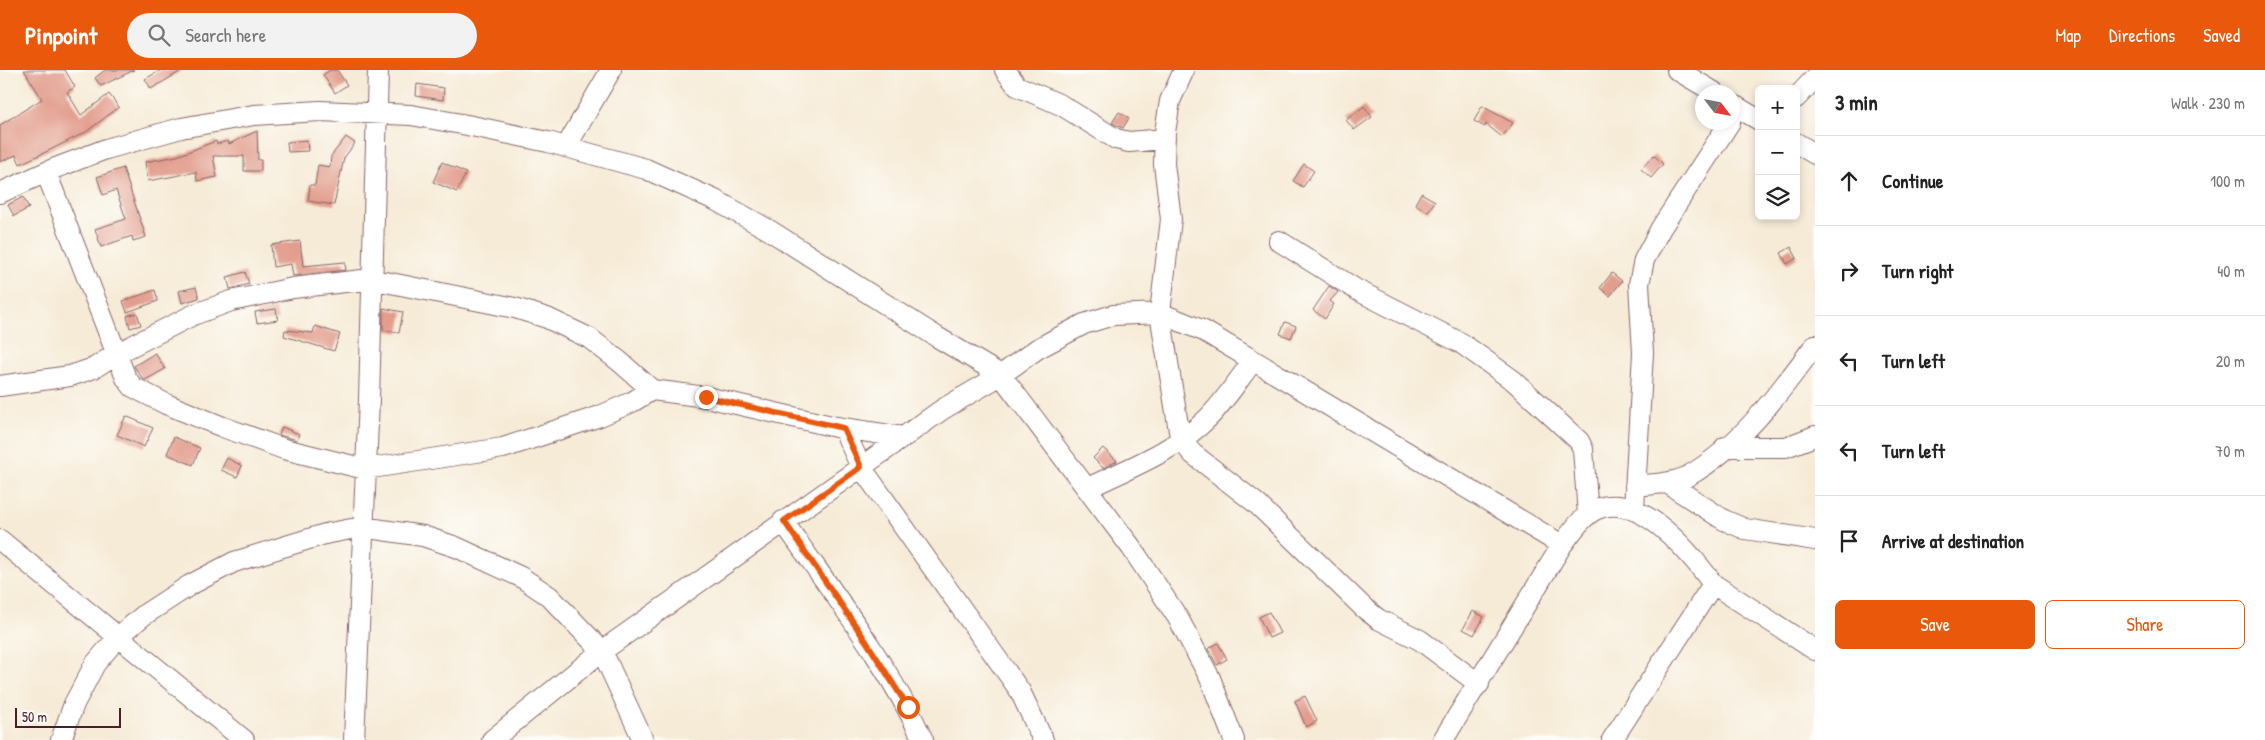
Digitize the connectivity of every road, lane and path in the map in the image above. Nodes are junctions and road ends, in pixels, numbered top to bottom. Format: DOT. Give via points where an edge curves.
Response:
graph roads {
  1 [pos="378,70"];
  2 [pos="611,70"];
  3 [pos="1005,70"];
  4 [pos="1184,70"];
  5 [pos="1677,70"];
  6 [pos="1815,78"];
  7 [pos="1702,85"];
  8 [pos="1800,94"];
  9 [pos="377,112"];
  10 [pos="1740,115"];
  11 [pos="1755,119"];
  12 [pos="1723,130"];
  13 [pos="1165,139"];
  14 [pos="1800,145"];
  15 [pos="566,147"];
  16 [pos="1815,154"];
  17 [pos="46,172"];
  18 [pos="0,193"];
  19 [pos="1278,241"];
  20 [pos="371,279"];
  21 [pos="1160,312"];
  22 [pos="1815,345"];
  23 [pos="116,354"];
  24 [pos="1253,360"];
  25 [pos="1001,375"];
  26 [pos="0,386"];
  27 [pos="652,390"];
  28 [pos="843,428"];
  29 [pos="1815,436"];
  30 [pos="903,437"];
  31 [pos="1183,440"];
  32 [pos="1725,447"];
  33 [pos="861,467"];
  34 [pos="365,469"];
  35 [pos="1667,483"];
  36 [pos="1636,486"];
  37 [pos="1088,488"];
  38 [pos="1634,509"];
  39 [pos="1588,516"];
  40 [pos="784,521"];
  41 [pos="362,527"];
  42 [pos="0,540"];
  43 [pos="1815,540"];
  44 [pos="1562,544"];
  45 [pos="1713,584"];
  46 [pos="117,638"];
  47 [pos="1815,650"];
  48 [pos="602,651"];
  49 [pos="1479,684"];
  50 [pos="917,738"];
  51 [pos="61,740"];
  52 [pos="244,740"];
  53 [pos="354,740"];
  54 [pos="492,740"];
  55 [pos="643,740"];
  56 [pos="1043,740"];
  57 [pos="1234,740"];
  58 [pos="1443,740"];
  59 [pos="1612,740"];
  1 -- 9 [label="street"];
  2 -- 15 [label="street"];
  3 -- 13 [label="street" via="1017,86 1067,109 1116,139 1129,142"];
  4 -- 13 [label="street" via="1170,101"];
  5 -- 7 [label="street"];
  6 -- 8 [label="street"];
  9 -- 15 [label="street" via="467,125"];
  9 -- 17 [label="street" via="254,115 181,128"];
  9 -- 20 [label="street"];
  10 -- 11 [label="street"];
  12 -- 36 [label="street" via="1644,260 1639,284 1642,353"];
  13 -- 21 [label="street" via="1164,164 1171,219"];
  14 -- 16 [label="street"];
  15 -- 25 [label="street" via="646,169 716,200"];
  17 -- 18 [label="street"];
  17 -- 23 [label="street"];
  19 -- 39 [label="street" via="1357,290 1461,343 1514,381 1580,441"];
  20 -- 23 [label="street" via="293,288 231,301 193,315"];
  20 -- 27 [label="street" via="516,308 547,318 589,338"];
  20 -- 34 [label="street"];
  21 -- 24 [label="street" via="1204,331"];
  21 -- 25 [label="street" via="1114,315 1084,324 1037,349"];
  21 -- 31 [label="street"];
  22 -- 32 [label="street" via="1747,427"];
  23 -- 26 [label="street" via="94,368 70,376"];
  23 -- 34 [label="street" via="133,387 166,404 284,449"];
  24 -- 31 [label="street" via="1222,404"];
  24 -- 44 [label="street"];
  25 -- 30 [label="street"];
  25 -- 37 [label="street"];
  27 -- 28 [label="street" via="740,403"];
  27 -- 34 [label="street" via="600,416 503,448"];
  28 -- 30 [label="street"];
  28 -- 33 [label="street"];
  29 -- 32 [label="street" via="1786,447"];
  30 -- 33 [label="street"];
  31 -- 37 [label="street"];
  31 -- 49 [label="street" via="1193,454 1257,504 1364,608 1378,619 1420,640"];
  32 -- 35 [label="street" via="1686,477"];
  33 -- 40 [label="street"];
  33 -- 56 [label="street" via="1020,690"];
  34 -- 41 [label="street"];
  35 -- 36 [label="street"];
  35 -- 43 [label="street" via="1724,520 1745,529"];
  36 -- 38 [label="street"];
  37 -- 57 [label="street" via="1178,618 1210,678"];
  38 -- 39 [label="street" via="1615,506 1598,509"];
  38 -- 45 [label="street" via="1674,537"];
  39 -- 44 [label="street"];
  40 -- 48 [label="street"];
  40 -- 50 [label="street" via="908,707"];
  41 -- 46 [label="street" via="316,536 234,562 182,590"];
  41 -- 48 [label="street" via="423,536 456,546 521,577 549,596"];
  41 -- 53 [label="street"];
  42 -- 46 [label="street"];
  44 -- 49 [label="street"];
  45 -- 47 [label="street"];
  45 -- 59 [label="street"];
  46 -- 51 [label="street" via="95,664 74,704"];
  46 -- 52 [label="street"];
  48 -- 54 [label="street"];
  48 -- 55 [label="street"];
  49 -- 58 [label="street"];
}
